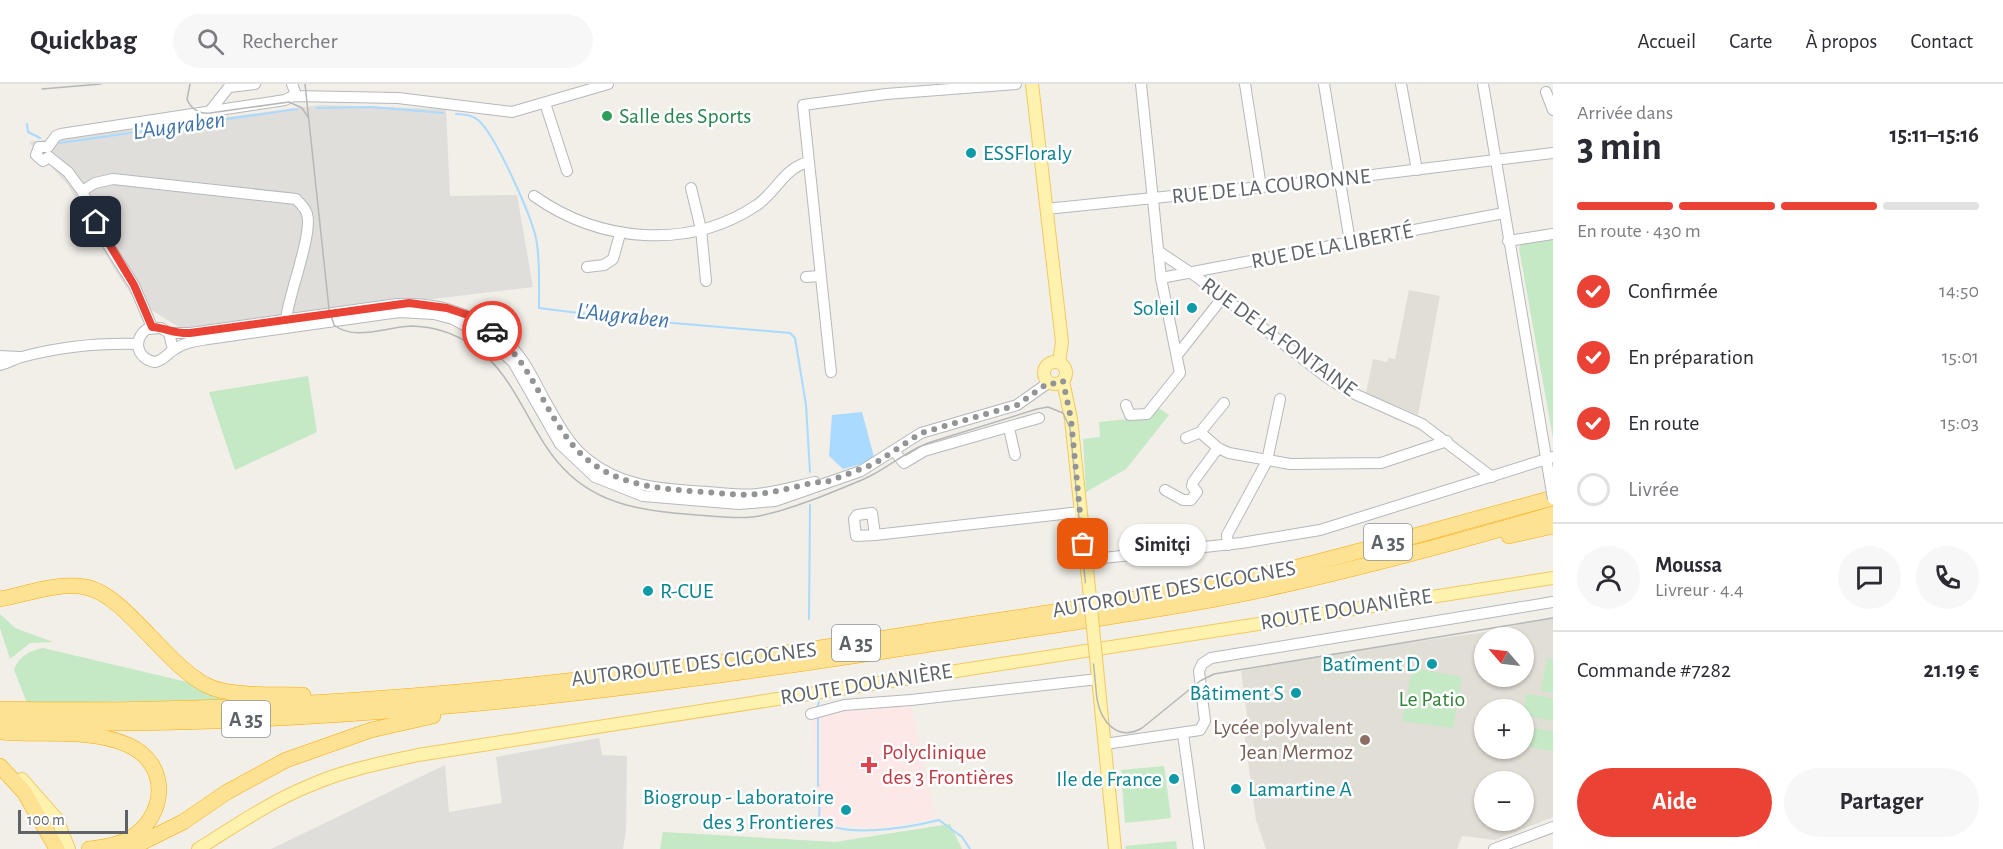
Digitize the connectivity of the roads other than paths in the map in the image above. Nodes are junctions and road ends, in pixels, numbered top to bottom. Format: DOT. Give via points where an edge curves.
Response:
graph roads {
  1 [pos="255,84"];
  2 [pos="292,84"];
  3 [pos="608,84"];
  4 [pos="1016,84"];
  5 [pos="1032,84"];
  6 [pos="1141,84"];
  7 [pos="1245,84"];
  8 [pos="1324,84"];
  9 [pos="1401,84"];
  10 [pos="1407,84"];
  11 [pos="1483,84"];
  12 [pos="579,89"];
  13 [pos="884,89"];
  14 [pos="1546,92"];
  15 [pos="293,96"];
  16 [pos="545,103"];
  17 [pos="1553,110"];
  18 [pos="210,111"];
  19 [pos="1409,117"];
  20 [pos="1553,153"];
  21 [pos="808,162"];
  22 [pos="1495,162"];
  23 [pos="1418,170"];
  24 [pos="567,171"];
  25 [pos="1339,179"];
  26 [pos="1261,187"];
  27 [pos="691,188"];
  28 [pos="82,191"];
  29 [pos="534,196"];
  30 [pos="1154,199"];
  31 [pos="1046,209"];
  32 [pos="1504,213"];
  33 [pos="701,229"];
  34 [pos="620,234"];
  35 [pos="1553,234"];
  36 [pos="1508,241"];
  37 [pos="1350,242"];
  38 [pos="1158,251"];
  39 [pos="587,267"];
  40 [pos="1191,273"];
  41 [pos="820,276"];
  42 [pos="806,277"];
  43 [pos="1161,278"];
  44 [pos="706,281"];
  45 [pos="1222,297"];
  46 [pos="286,319"];
  47 [pos="152,327"];
  48 [pos="169,333"];
  49 [pos="138,344"];
  50 [pos="173,350"];
  51 [pos="1178,354"];
  52 [pos="0,356"];
  53 [pos="20,357"];
  54 [pos="1059,362"];
  55 [pos="0,365"];
  56 [pos="831,372"];
  57 [pos="1063,381"];
  58 [pos="1048,383"];
  59 [pos="1280,399"];
  60 [pos="1224,403"];
  61 [pos="1126,405"];
  62 [pos="1039,418"];
  63 [pos="1009,428"];
  64 [pos="1201,432"];
  65 [pos="1186,438"];
  66 [pos="1447,441"];
  67 [pos="1218,448"];
  68 [pos="894,451"];
  69 [pos="1015,455"];
  70 [pos="1550,458"];
  71 [pos="1267,461"];
  72 [pos="1492,477"];
  73 [pos="824,483"];
  74 [pos="1165,490"];
  75 [pos="1553,498"];
  76 [pos="1080,512"];
  77 [pos="1553,514"];
  78 [pos="1553,526"];
  79 [pos="875,535"];
  80 [pos="1228,544"];
  81 [pos="1398,558"];
  82 [pos="1085,560"];
  83 [pos="1553,578"];
  84 [pos="0,600"];
  85 [pos="1553,602"];
  86 [pos="1098,679"];
  87 [pos="407,697"];
  88 [pos="492,703"];
  89 [pos="0,709"];
  90 [pos="812,714"];
  91 [pos="0,722"];
  92 [pos="0,732"];
  93 [pos="1183,734"];
  94 [pos="1105,744"];
  95 [pos="0,760"];
  96 [pos="0,766"];
  97 [pos="1553,827"];
  98 [pos="57,849"];
  99 [pos="69,849"];
  100 [pos="89,849"];
  101 [pos="129,849"];
  102 [pos="198,849"];
  103 [pos="1115,849"];
  104 [pos="1199,849"];
  105 [pos="1494,849"];
  1 -- 18 [label="street" via="229,87"];
  2 -- 15 [label="street"];
  3 -- 12 [label="street"];
  4 -- 13 [label="street"];
  5 -- 31 [label="main road"];
  6 -- 30 [label="street"];
  7 -- 26 [label="street"];
  8 -- 25 [label="street"];
  9 -- 19 [label="street"];
  10 -- 19 [label="street"];
  11 -- 22 [label="street"];
  12 -- 16 [label="street"];
  13 -- 21 [label="street" via="808,102 802,108"];
  14 -- 17 [label="street"];
  15 -- 16 [label="street" via="398,98 513,112"];
  15 -- 18 [label="street"];
  16 -- 24 [label="street"];
  18 -- 28 [label="street" via="61,134 49,152"];
  19 -- 23 [label="street"];
  20 -- 22 [label="street, RUE DE LA COURONNE"];
  21 -- 33 [label="street" via="788,170 757,205"];
  21 -- 41 [label="street"];
  22 -- 23 [label="street, RUE DE LA COURONNE"];
  22 -- 32 [label="street"];
  23 -- 25 [label="street, RUE DE LA COURONNE"];
  25 -- 26 [label="street, RUE DE LA COURONNE"];
  25 -- 37 [label="street"];
  26 -- 30 [label="street, RUE DE LA COURONNE"];
  27 -- 33 [label="street"];
  28 -- 46 [label="street" via="112,179 296,199 307,213 309,230"];
  28 -- 47 [label="street" via="103,237 134,285"];
  29 -- 34 [label="street" via="577,220"];
  30 -- 31 [label="street, RUE DE LA COURONNE"];
  30 -- 38 [label="street"];
  31 -- 54 [label="main road" via="1062,342"];
  32 -- 36 [label="street"];
  32 -- 37 [label="street, RUE DE LA LIBERTÉ"];
  33 -- 34 [label="street" via="670,235"];
  33 -- 44 [label="street"];
  34 -- 39 [label="street" via="613,259 604,265"];
  35 -- 36 [label="street"];
  36 -- 70 [label="street"];
  37 -- 40 [label="street, RUE DE LA LIBERTÉ"];
  38 -- 40 [label="street, RUE DE LA FONTAINE"];
  38 -- 43 [label="street"];
  40 -- 43 [label="street, RUE DE LA LIBERTÉ"];
  40 -- 45 [label="street, RUE DE LA FONTAINE"];
  41 -- 42 [label="street"];
  41 -- 56 [label="street"];
  43 -- 51 [label="street"];
  45 -- 51 [label="street"];
  45 -- 66 [label="street, RUE DE LA FONTAINE" via="1336,384 1422,424"];
  46 -- 48 [label="street"];
  46 -- 73 [label="street" via="397,304 447,308 468,315 508,344 520,357 564,435 604,471 621,480 641,486 740,494"];
  47 -- 48 [label="street"];
  47 -- 49 [label="street" via="142,333"];
  48 -- 50 [label="street"];
  49 -- 50 [label="street" via="141,355 155,362"];
  49 -- 53 [label="street" via="95,345"];
  50 -- 73 [label="street" via="199,340 338,320 399,312 434,314 470,326 501,349 520,372 560,444 584,469 611,485 643,496 739,504 775,501"];
  51 -- 61 [label="street" via="1180,373 1150,412 1130,415"];
  52 -- 53 [label="street"];
  53 -- 55 [label="street"];
  54 -- 57 [label="main road" via="1066,370"];
  54 -- 58 [label="main road" via="1044,368"];
  57 -- 58 [label="main road"];
  57 -- 76 [label="main road" via="1071,419"];
  58 -- 68 [label="street" via="1017,405 921,433"];
  59 -- 71 [label="street"];
  60 -- 64 [label="street"];
  62 -- 63 [label="street"];
  63 -- 68 [label="street" via="924,452 904,463"];
  63 -- 69 [label="street"];
  64 -- 65 [label="street"];
  64 -- 67 [label="street"];
  66 -- 71 [label="street" via="1381,463"];
  66 -- 72 [label="street, RUE DE LA FONTAINE"];
  67 -- 71 [label="street"];
  67 -- 74 [label="street" via="1192,482 1197,492 1191,500"];
  68 -- 73 [label="street" via="861,471"];
  70 -- 72 [label="street"];
  70 -- 75 [label="street, bridge"];
  71 -- 80 [label="street" via="1227,535"];
  72 -- 80 [label="street" via="1320,530"];
  75 -- 87 [label="highway, AUTOROUTE DES CIGOGNES / A 35" via="1299,566 1148,596 641,673"];
  76 -- 79 [label="street"];
  76 -- 82 [label="main road"];
  77 -- 81 [label="highway, AUTOROUTE DES CIGOGNES / A 35"];
  78 -- 81 [label="highway" via="1441,553"];
  80 -- 82 [label="street"];
  81 -- 88 [label="highway, AUTOROUTE DES CIGOGNES / A 35" via="1232,596 1143,611 633,688"];
  82 -- 86 [label="main road, bridge"];
  83 -- 102 [label="main road, ROUTE DOUANIÈRE" via="418,755 360,768 311,785"];
  84 -- 87 [label="highway" via="60,588 87,587 118,603 170,660 209,687 297,695 387,691"];
  85 -- 93 [label="street" via="1211,658 1201,669 1205,721 1200,730"];
  86 -- 90 [label="street" via="844,705"];
  86 -- 94 [label="main road"];
  87 -- 89 [label="highway, AUTOROUTE DES CIGOGNES / A 35" via="278,705"];
  88 -- 91 [label="highway, AUTOROUTE DES CIGOGNES / A 35" via="280,718"];
  88 -- 101 [label="highway" via="371,730 316,748 259,773 183,822"];
  92 -- 100 [label="highway" via="107,739 126,744 148,758 159,779 160,798 150,820 128,839"];
  93 -- 94 [label="street"];
  93 -- 104 [label="street"];
  94 -- 103 [label="main road"];
  95 -- 99 [label="main road" via="57,819"];
  96 -- 98 [label="highway" via="24,792"];
  97 -- 105 [label="street"];
}
